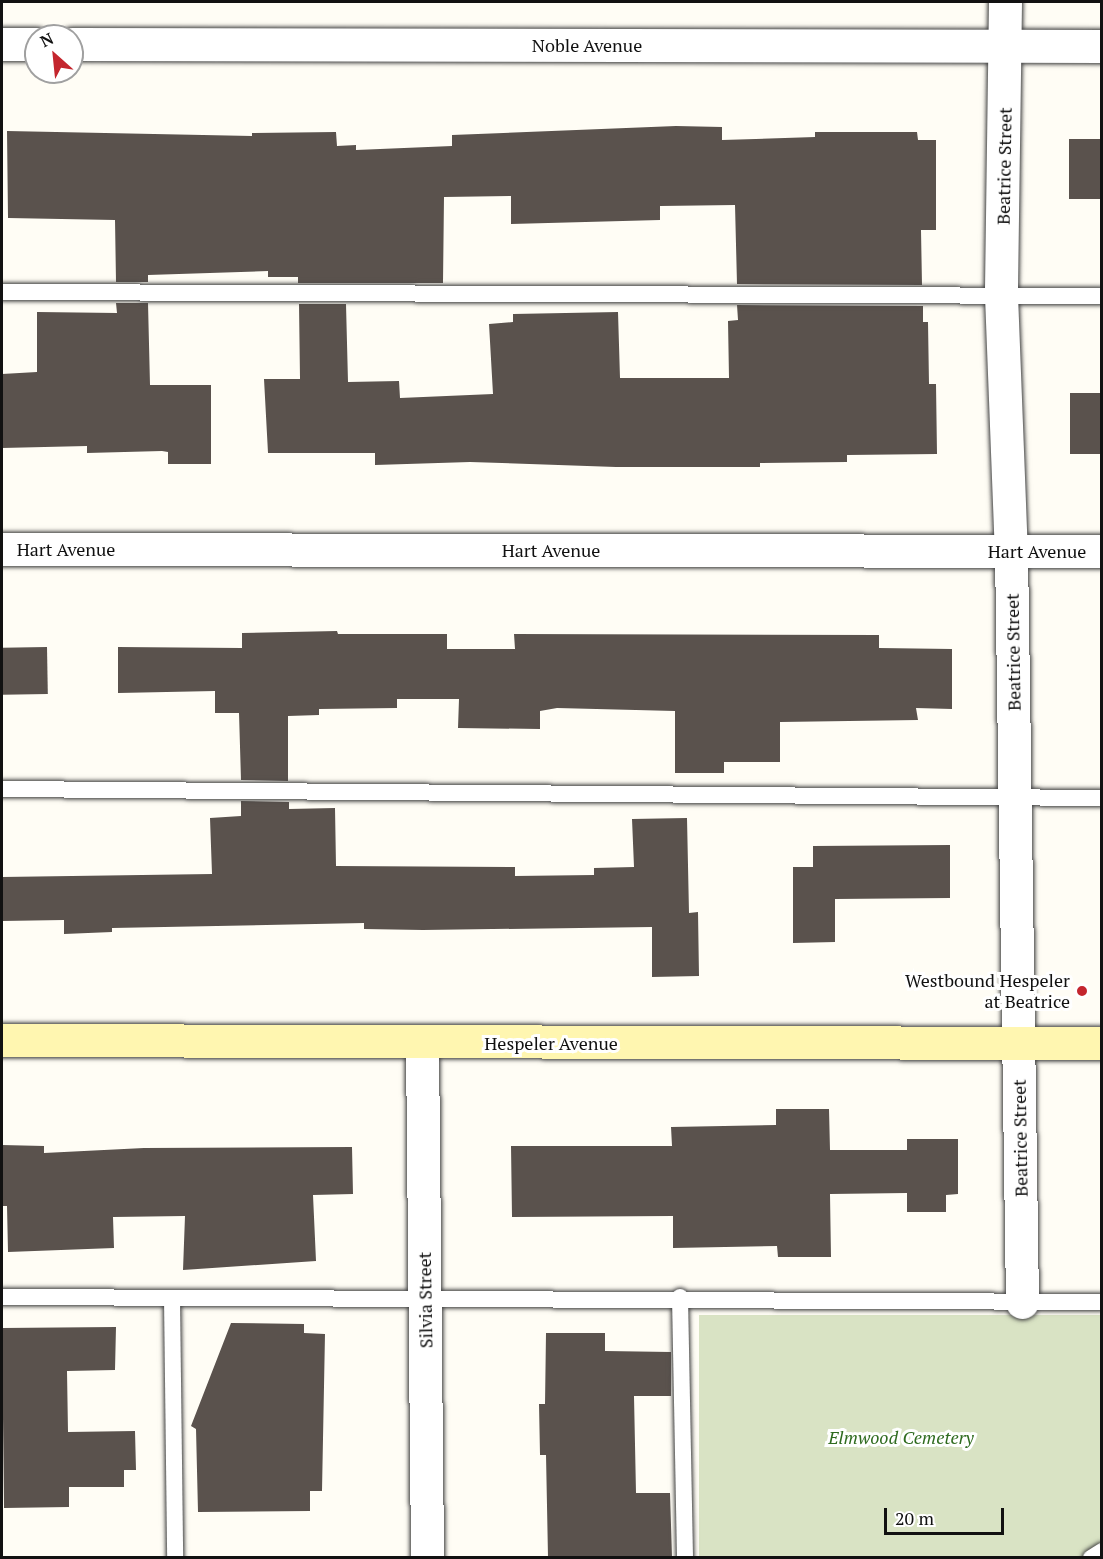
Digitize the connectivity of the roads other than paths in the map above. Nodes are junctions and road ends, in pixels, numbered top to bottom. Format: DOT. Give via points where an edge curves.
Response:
graph roads {
  1 [pos="1005,2"];
  2 [pos="2,44"];
  3 [pos="24,44"];
  4 [pos="84,44"];
  5 [pos="1007,46"];
  6 [pos="1101,46"];
  7 [pos="2,292"];
  8 [pos="1001,296"];
  9 [pos="1101,296"];
  10 [pos="2,549"];
  11 [pos="1011,551"];
  12 [pos="1101,551"];
  13 [pos="2,789"];
  14 [pos="1016,798"];
  15 [pos="1101,798"];
  16 [pos="2,1040"];
  17 [pos="1019,1042"];
  18 [pos="422,1043"];
  19 [pos="1101,1043"];
  20 [pos="2,1297"];
  21 [pos="680,1297"];
  22 [pos="172,1298"];
  23 [pos="425,1299"];
  24 [pos="1022,1302"];
  25 [pos="1101,1302"];
  26 [pos="1101,1551"];
  27 [pos="175,1557"];
  28 [pos="427,1557"];
  29 [pos="685,1557"];
  30 [pos="1091,1557"];
  1 -- 5 [label="street, Beatrice Street"];
  2 -- 3 [label="street"];
  4 -- 5 [label="street, Noble Avenue"];
  5 -- 6 [label="street, Noble Avenue"];
  5 -- 8 [label="street, Beatrice Street"];
  7 -- 8 [label="lane"];
  8 -- 9 [label="lane"];
  8 -- 11 [label="street, Beatrice Street"];
  10 -- 11 [label="street, Hart Avenue"];
  11 -- 12 [label="street, Hart Avenue"];
  11 -- 14 [label="street, Beatrice Street"];
  13 -- 14 [label="lane"];
  14 -- 15 [label="lane"];
  14 -- 17 [label="street, Beatrice Street"];
  16 -- 18 [label="main road, Hespeler Avenue"];
  17 -- 18 [label="main road, Hespeler Avenue"];
  17 -- 19 [label="main road, Hespeler Avenue"];
  17 -- 24 [label="street, Beatrice Street"];
  18 -- 23 [label="street, Silvia Street"];
  20 -- 22 [label="lane"];
  21 -- 23 [label="lane"];
  21 -- 24 [label="lane"];
  21 -- 29 [label="lane"];
  22 -- 23 [label="lane"];
  22 -- 27 [label="lane"];
  23 -- 28 [label="street, Silvia Street"];
  24 -- 25 [label="lane"];
  26 -- 30 [label="lane"];
}
